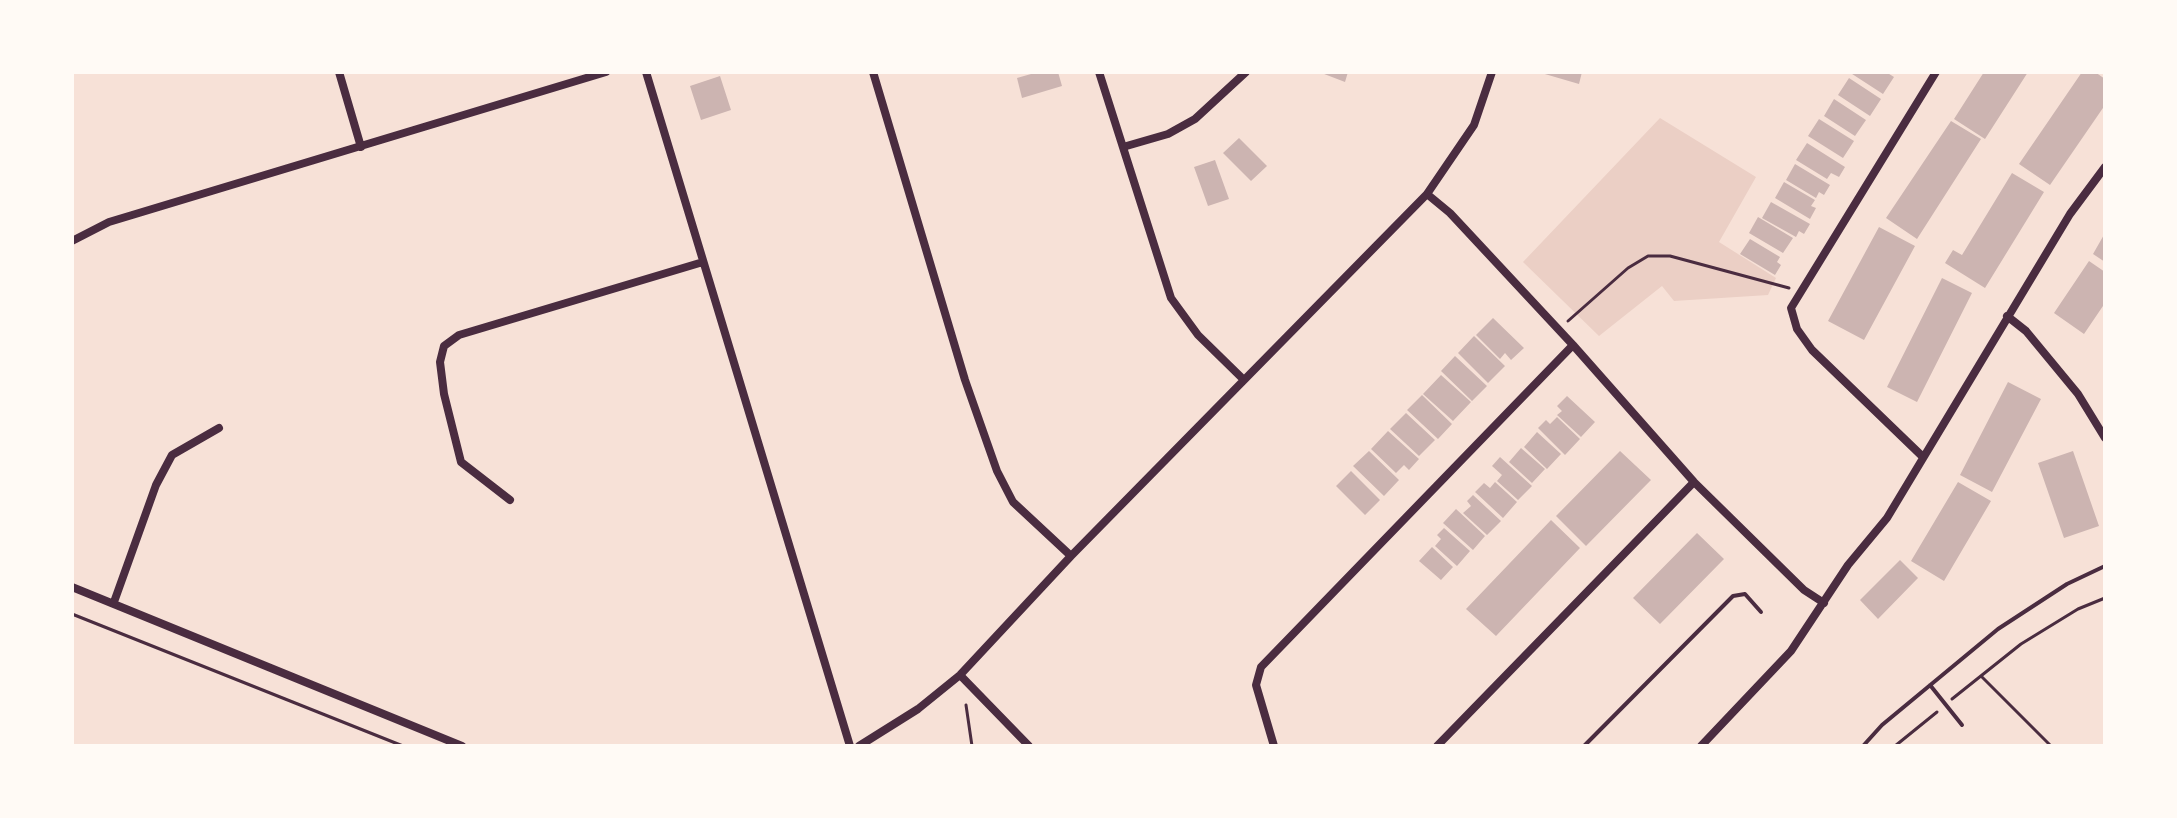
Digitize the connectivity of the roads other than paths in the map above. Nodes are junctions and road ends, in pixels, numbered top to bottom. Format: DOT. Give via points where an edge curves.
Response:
graph roads {
  1 [pos="339,72"];
  2 [pos="606,72"];
  3 [pos="646,72"];
  4 [pos="873,72"];
  5 [pos="1099,72"];
  6 [pos="1246,72"];
  7 [pos="1492,72"];
  8 [pos="1936,72"];
  9 [pos="361,147"];
  10 [pos="1123,147"];
  11 [pos="2105,167"];
  12 [pos="1427,194"];
  13 [pos="72,241"];
  14 [pos="703,262"];
  15 [pos="2007,316"];
  16 [pos="1573,345"];
  17 [pos="1244,380"];
  18 [pos="219,428"];
  19 [pos="2105,438"];
  20 [pos="1923,457"];
  21 [pos="1694,482"];
  22 [pos="510,500"];
  23 [pos="1071,556"];
  24 [pos="2105,566"];
  25 [pos="72,587"];
  26 [pos="114,602"];
  27 [pos="1824,603"];
  28 [pos="1761,612"];
  29 [pos="960,675"];
  30 [pos="1930,685"];
  31 [pos="1962,725"];
  32 [pos="462,746"];
  33 [pos="850,746"];
  34 [pos="859,746"];
  35 [pos="1029,746"];
  36 [pos="1274,746"];
  37 [pos="1437,746"];
  38 [pos="1584,746"];
  39 [pos="1701,746"];
  40 [pos="1863,746"];
  1 -- 9 [label="street"];
  2 -- 9 [label="street"];
  3 -- 14 [label="street"];
  4 -- 23 [label="street" via="997,471 1013,502"];
  5 -- 10 [label="street"];
  6 -- 10 [label="street" via="1195,119 1168,134"];
  7 -- 12 [label="street" via="1474,125"];
  8 -- 20 [label="street" via="1791,308 1805,340"];
  9 -- 13 [label="street" via="109,222"];
  10 -- 17 [label="street" via="1171,298 1198,335"];
  11 -- 15 [label="street"];
  12 -- 16 [label="street"];
  12 -- 17 [label="street"];
  14 -- 22 [label="street" via="459,335 444,346 444,394 461,462"];
  14 -- 33 [label="street"];
  15 -- 19 [label="street" via="2078,394"];
  15 -- 20 [label="street"];
  16 -- 21 [label="street"];
  16 -- 36 [label="street" via="1268,659 1256,685"];
  17 -- 23 [label="street"];
  18 -- 26 [label="street" via="172,455"];
  20 -- 27 [label="street" via="1887,518"];
  21 -- 27 [label="street" via="1804,590"];
  21 -- 37 [label="street"];
  23 -- 29 [label="street"];
  24 -- 30 [label="lane" via="1998,629"];
  25 -- 26 [label="street"];
  26 -- 32 [label="street"];
  27 -- 39 [label="street" via="1791,651"];
  28 -- 38 [label="lane" via="1745,594 1733,596"];
  29 -- 34 [label="street"];
  29 -- 35 [label="street"];
  30 -- 31 [label="lane"];
  30 -- 40 [label="lane"];
}
